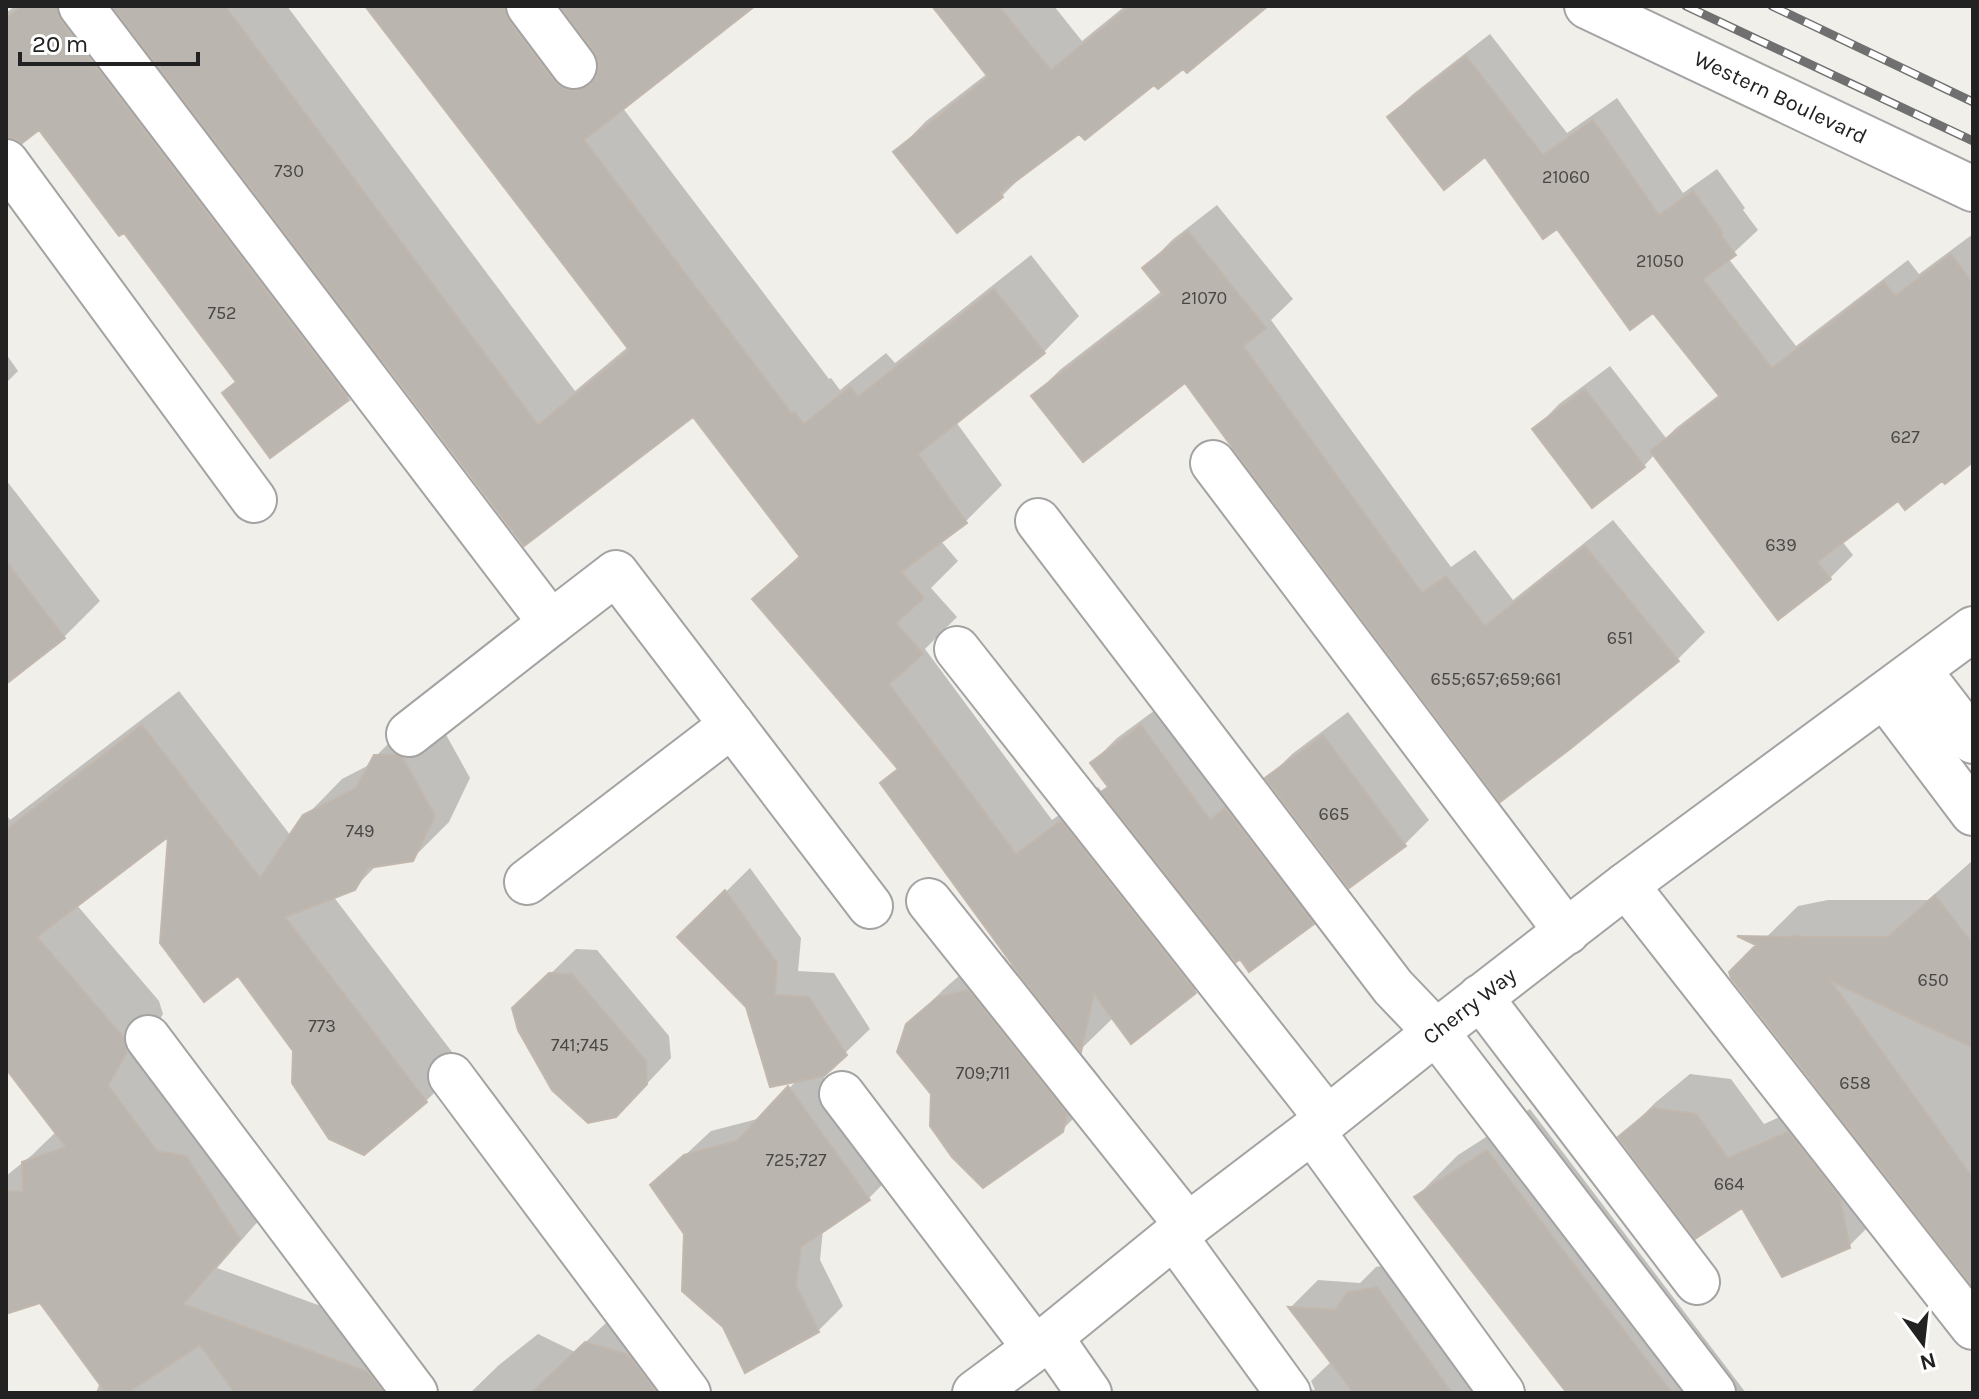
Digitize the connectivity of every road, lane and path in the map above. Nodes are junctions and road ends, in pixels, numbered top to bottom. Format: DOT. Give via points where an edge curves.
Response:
graph roads {
  1 [pos="81,6"];
  2 [pos="529,6"];
  3 [pos="1587,6"];
  4 [pos="574,66"];
  5 [pos="6,162"];
  6 [pos="1973,189"];
  7 [pos="1213,463"];
  8 [pos="254,500"];
  9 [pos="1038,521"];
  10 [pos="551,623"];
  11 [pos="1973,629"];
  12 [pos="957,649"];
  13 [pos="1919,671"];
  14 [pos="1884,695"];
  15 [pos="732,725"];
  16 [pos="409,734"];
  17 [pos="1973,741"];
  18 [pos="1973,813"];
  19 [pos="527,882"];
  20 [pos="1626,885"];
  21 [pos="929,901"];
  22 [pos="870,906"];
  23 [pos="1567,932"];
  24 [pos="1480,997"];
  25 [pos="1436,1032"];
  26 [pos="148,1038"];
  27 [pos="451,1076"];
  28 [pos="842,1094"];
  29 [pos="1319,1125"];
  30 [pos="1181,1231"];
  31 [pos="1697,1282"];
  32 [pos="1973,1327"];
  33 [pos="1042,1343"];
  34 [pos="415,1393"];
  35 [pos="688,1393"];
  36 [pos="975,1393"];
  37 [pos="1089,1393"];
  38 [pos="1288,1393"];
  39 [pos="1502,1393"];
  40 [pos="1713,1393"];
  1 -- 10 [label="street"];
  2 -- 4 [label="street"];
  3 -- 6 [label="street, Western Boulevard"];
  5 -- 8 [label="street"];
  7 -- 23 [label="street"];
  9 -- 25 [label="street" via="1393,987"];
  10 -- 15 [label="street" via="616,573"];
  10 -- 16 [label="street"];
  11 -- 13 [label="street, Cherry Way"];
  12 -- 29 [label="street"];
  13 -- 14 [label="street, Cherry Way"];
  13 -- 17 [label="street"];
  14 -- 18 [label="street"];
  14 -- 20 [label="street, Cherry Way"];
  15 -- 19 [label="street"];
  15 -- 22 [label="street"];
  20 -- 23 [label="street, Cherry Way"];
  20 -- 32 [label="street"];
  21 -- 30 [label="street"];
  23 -- 24 [label="street, Cherry Way"];
  24 -- 25 [label="street, Cherry Way"];
  24 -- 31 [label="street"];
  25 -- 29 [label="street, Cherry Way"];
  25 -- 40 [label="street"];
  26 -- 34 [label="street"];
  27 -- 35 [label="street"];
  28 -- 33 [label="street"];
  29 -- 30 [label="street, Cherry Way"];
  29 -- 39 [label="street"];
  30 -- 33 [label="street, Cherry Way"];
  30 -- 38 [label="street"];
  33 -- 36 [label="street, Cherry Way"];
  33 -- 37 [label="street"];
}
